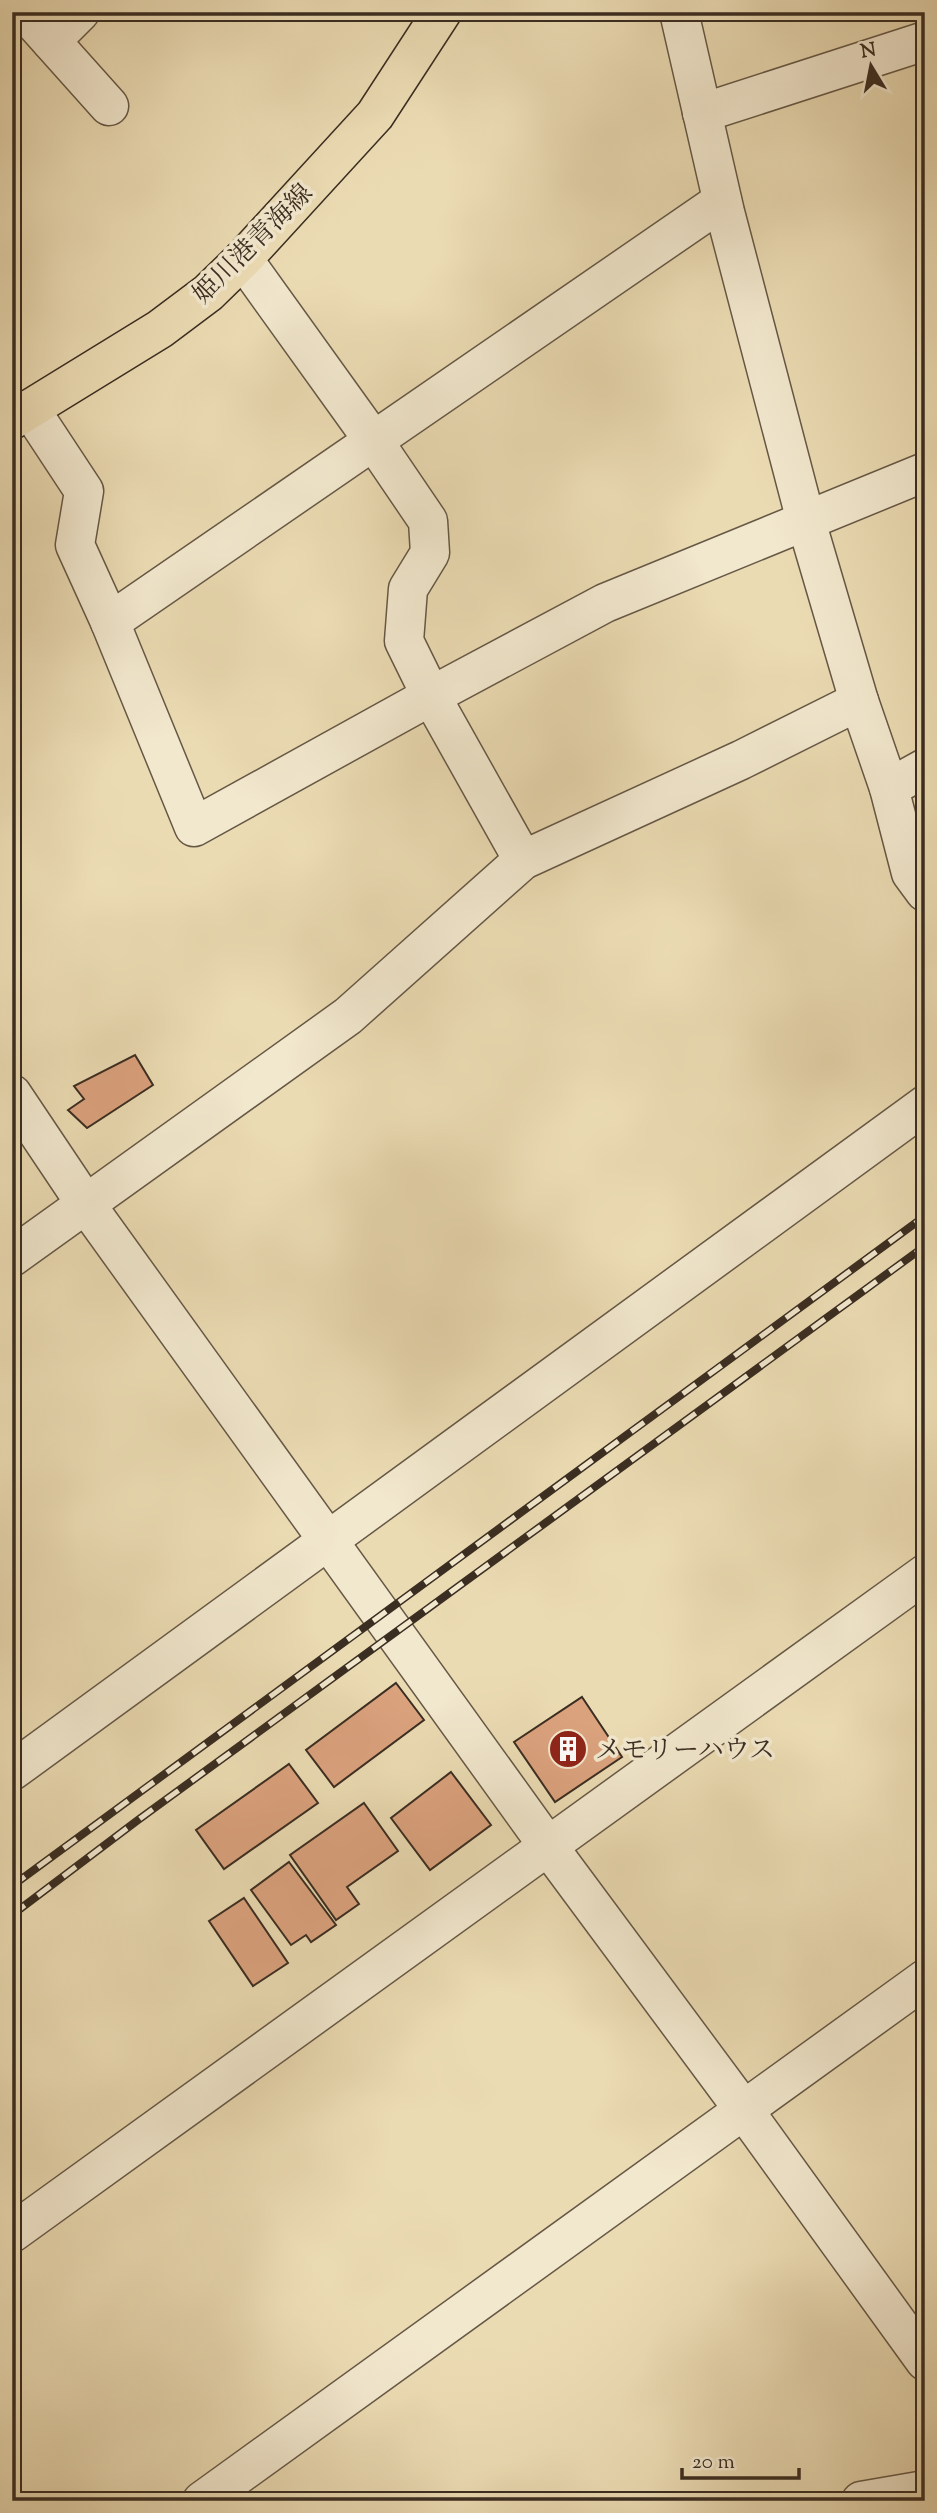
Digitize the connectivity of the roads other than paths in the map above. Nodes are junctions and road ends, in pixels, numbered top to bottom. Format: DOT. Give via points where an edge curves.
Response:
graph roads {
  1 [pos="25,12"];
  2 [pos="80,12"];
  3 [pos="442,12"];
  4 [pos="680,12"];
  5 [pos="51,41"];
  6 [pos="925,41"];
  7 [pos="109,106"];
  8 [pos="702,113"];
  9 [pos="722,201"];
  10 [pos="243,259"];
  11 [pos="21,415"];
  12 [pos="373,440"];
  13 [pos="925,472"];
  14 [pos="806,521"];
  15 [pos="110,621"];
  16 [pos="431,696"];
  17 [pos="859,701"];
  18 [pos="925,768"];
  19 [pos="889,788"];
  20 [pos="523,860"];
  21 [pos="925,892"];
  22 [pos="12,1094"];
  23 [pos="925,1105"];
  24 [pos="85,1203"];
  25 [pos="12,1257"];
  26 [pos="329,1541"];
  27 [pos="925,1574"];
  28 [pos="12,1771"];
  29 [pos="548,1846"];
  30 [pos="925,1979"];
  31 [pos="743,2109"];
  32 [pos="12,2233"];
  33 [pos="925,2361"];
  34 [pos="925,2490"];
  35 [pos="202,2501"];
  36 [pos="861,2501"];
  1 -- 5 [label="street"];
  2 -- 5 [label="street"];
  3 -- 10 [label="main road, 姫川港青海線" via="375,115"];
  4 -- 8 [label="street"];
  5 -- 7 [label="street"];
  6 -- 8 [label="street"];
  8 -- 9 [label="street"];
  9 -- 12 [label="street"];
  9 -- 14 [label="street"];
  10 -- 11 [label="main road, 姫川港青海線" via="160,329"];
  10 -- 12 [label="street"];
  11 -- 15 [label="street" via="84,491 75,545"];
  12 -- 15 [label="street"];
  12 -- 16 [label="street" via="428,521 430,553 408,589 404,641"];
  13 -- 14 [label="street"];
  14 -- 16 [label="street" via="605,603"];
  14 -- 17 [label="street"];
  15 -- 16 [label="street" via="194,827"];
  16 -- 20 [label="street"];
  17 -- 19 [label="street"];
  17 -- 20 [label="street"];
  18 -- 19 [label="street"];
  19 -- 21 [label="street" via="911,873"];
  20 -- 24 [label="street" via="348,1016"];
  22 -- 24 [label="street"];
  23 -- 26 [label="street"];
  24 -- 25 [label="street"];
  24 -- 26 [label="street"];
  26 -- 28 [label="street"];
  26 -- 29 [label="street"];
  27 -- 29 [label="street"];
  29 -- 31 [label="street"];
  29 -- 32 [label="street"];
  30 -- 31 [label="street"];
  31 -- 33 [label="street"];
  31 -- 35 [label="street"];
  34 -- 36 [label="street"];
}
